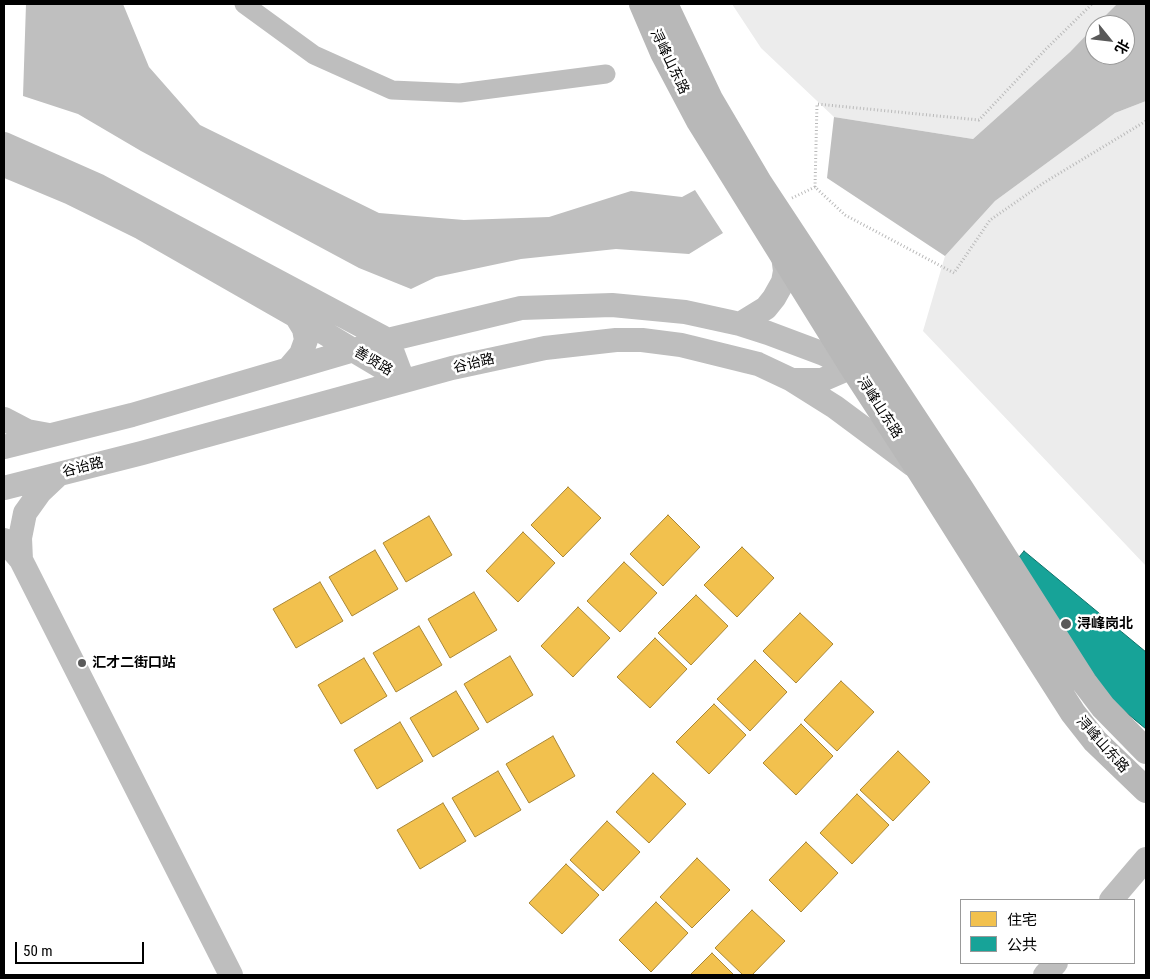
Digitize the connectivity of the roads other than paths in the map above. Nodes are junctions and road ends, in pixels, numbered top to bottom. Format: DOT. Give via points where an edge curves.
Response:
graph roads {
  1 [pos="244,4"];
  2 [pos="642,4"];
  3 [pos="666,4"];
  4 [pos="606,74"];
  5 [pos="4,144"];
  6 [pos="4,165"];
  7 [pos="26,173"];
  8 [pos="4,182"];
  9 [pos="783,256"];
  10 [pos="296,316"];
  11 [pos="740,324"];
  12 [pos="768,333"];
  13 [pos="388,340"];
  14 [pos="353,350"];
  15 [pos="859,357"];
  16 [pos="758,364"];
  17 [pos="289,368"];
  18 [pos="403,380"];
  19 [pos="792,380"];
  20 [pos="4,419"];
  21 [pos="56,435"];
  22 [pos="4,448"];
  23 [pos="922,473"];
  24 [pos="58,474"];
  25 [pos="4,488"];
  26 [pos="4,540"];
  27 [pos="21,560"];
  28 [pos="1146,751"];
  29 [pos="1146,790"];
  30 [pos="1146,859"];
  31 [pos="1112,899"];
  32 [pos="1055,964"];
  33 [pos="231,975"];
  34 [pos="1045,975"];
  1 -- 4 [label="street" via="314,55 392,90 460,94"];
  2 -- 9 [label="main road, 浔峰山东路" via="699,121"];
  3 -- 15 [label="main road, 浔峰山东路" via="693,66 728,132"];
  5 -- 13 [label="street, 善贤路" via="108,190"];
  6 -- 7 [label="street, 善贤路"];
  7 -- 8 [label="street"];
  7 -- 10 [label="street, 善贤路" via="142,228"];
  9 -- 11 [label="street" via="783,282 774,298 760,312"];
  9 -- 15 [label="main road, 浔峰山东路"];
  10 -- 14 [label="street, 善贤路"];
  10 -- 17 [label="street" via="306,340 301,354"];
  11 -- 12 [label="street"];
  11 -- 13 [label="street" via="685,312 612,305 521,308"];
  12 -- 15 [label="street"];
  12 -- 16 [label="street"];
  13 -- 14 [label="street"];
  13 -- 18 [label="street, 善贤路"];
  14 -- 17 [label="street"];
  14 -- 18 [label="street, 善贤路"];
  15 -- 19 [label="street" via="822,380"];
  15 -- 23 [label="main road, 浔峰山东路"];
  15 -- 28 [label="main road, 浔峰山东路" via="894,387 1084,682 1103,707"];
  16 -- 18 [label="street, 谷诒路" via="682,346 616,340 546,348"];
  16 -- 19 [label="street, 谷诒路"];
  17 -- 21 [label="street"];
  18 -- 24 [label="street, 谷诒路"];
  19 -- 23 [label="street, 谷诒路" via="835,407"];
  20 -- 21 [label="street" via="27,431"];
  21 -- 22 [label="street"];
  23 -- 29 [label="main road, 浔峰山东路" via="1073,713 1095,741"];
  24 -- 25 [label="street, 谷诒路"];
  24 -- 27 [label="street" via="25,513 20,538"];
  26 -- 27 [label="street"];
  27 -- 33 [label="street"];
  30 -- 31 [label="street"];
  32 -- 34 [label="street"];
}
